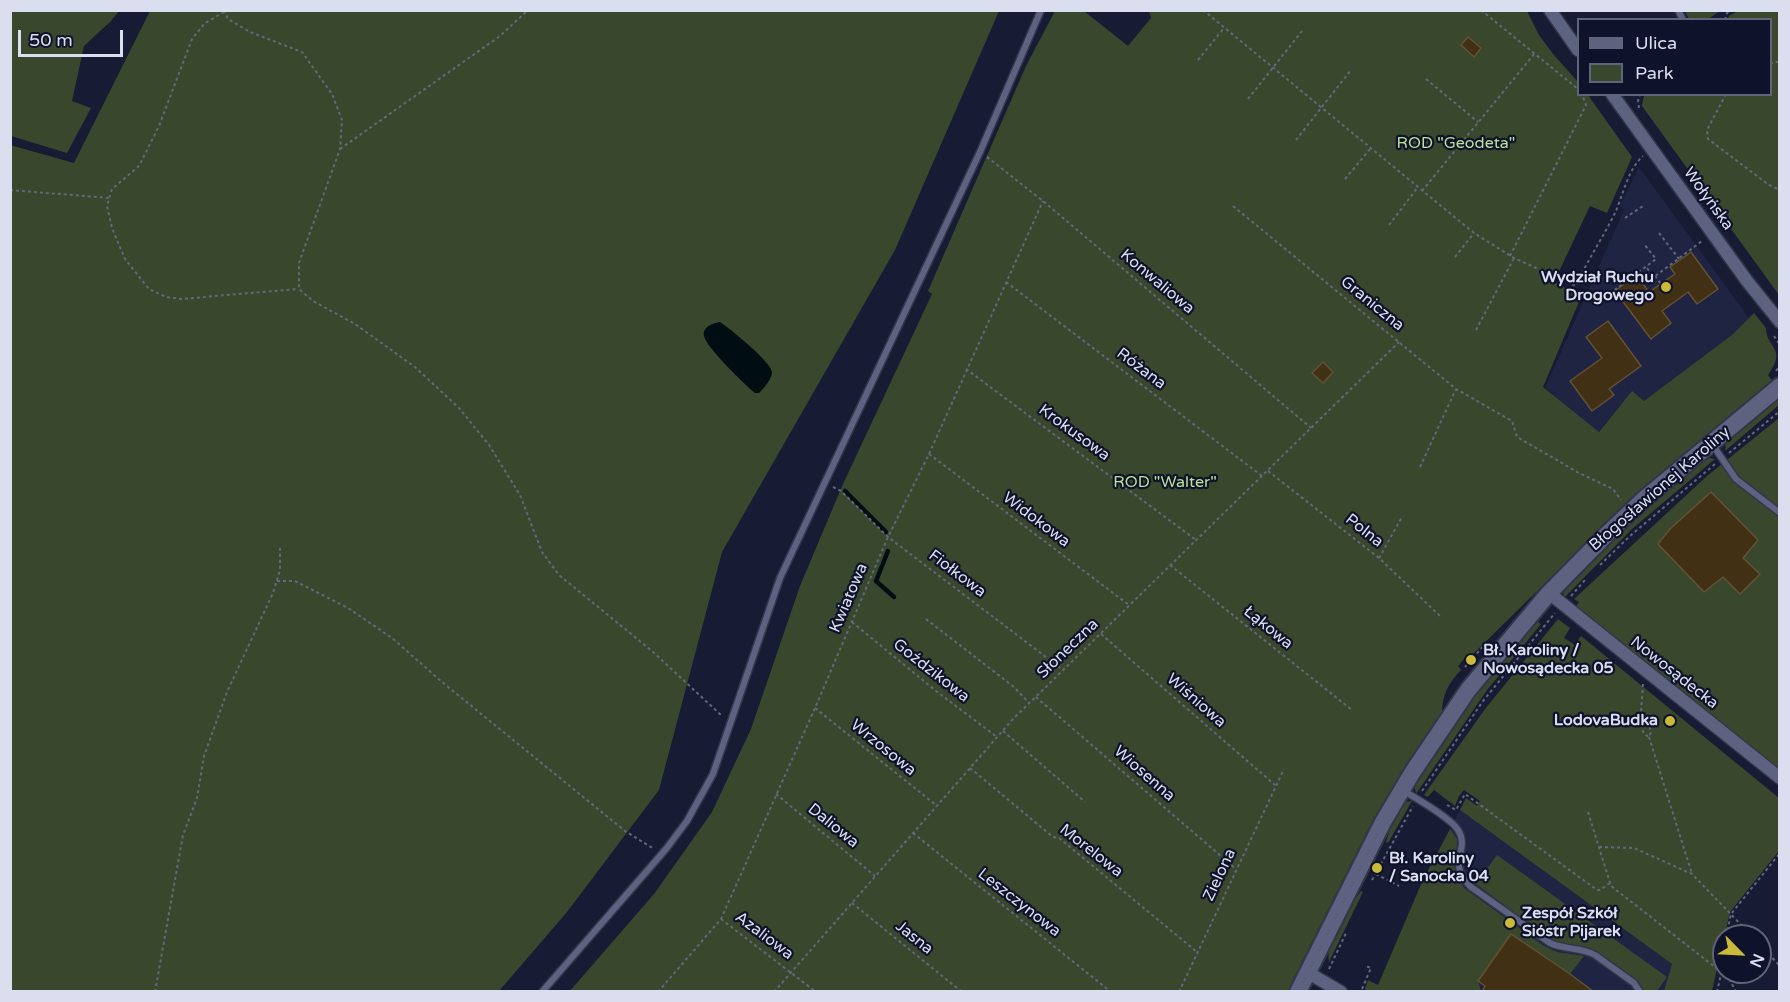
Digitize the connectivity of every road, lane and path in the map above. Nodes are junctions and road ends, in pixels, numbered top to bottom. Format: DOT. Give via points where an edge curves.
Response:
graph roads {
  1 [pos="528,10"];
  2 [pos="1041,10"];
  3 [pos="1203,10"];
  4 [pos="1481,10"];
  5 [pos="1550,10"];
  6 [pos="224,11"];
  7 [pos="1224,28"];
  8 [pos="1302,31"];
  9 [pos="1577,49"];
  10 [pos="1535,53"];
  11 [pos="1198,60"];
  12 [pos="1272,67"];
  13 [pos="1350,70"];
  14 [pos="1426,79"];
  15 [pos="1577,88"];
  16 [pos="1583,96"];
  17 [pos="1614,96"];
  18 [pos="1725,96"];
  19 [pos="1248,99"];
  20 [pos="1321,107"];
  21 [pos="1478,122"];
  22 [pos="1296,140"];
  23 [pos="1371,148"];
  24 [pos="340,149"];
  25 [pos="986,156"];
  26 [pos="1634,169"];
  27 [pos="1345,179"];
  28 [pos="1418,187"];
  29 [pos="10,190"];
  30 [pos="1779,190"];
  31 [pos="1422,191"];
  32 [pos="109,198"];
  33 [pos="1042,201"];
  34 [pos="1233,206"];
  35 [pos="1643,206"];
  36 [pos="1625,218"];
  37 [pos="1389,225"];
  38 [pos="1474,232"];
  39 [pos="1659,233"];
  40 [pos="1705,239"];
  41 [pos="1644,244"];
  42 [pos="1510,256"];
  43 [pos="1455,257"];
  44 [pos="1514,258"];
  45 [pos="1678,259"];
  46 [pos="1646,267"];
  47 [pos="1655,277"];
  48 [pos="1006,281"];
  49 [pos="1646,283"];
  50 [pos="1661,284"];
  51 [pos="299,289"];
  52 [pos="1600,301"];
  53 [pos="1779,321"];
  54 [pos="1476,330"];
  55 [pos="1774,336"];
  56 [pos="1399,342"];
  57 [pos="1779,345"];
  58 [pos="1779,365"];
  59 [pos="966,369"];
  60 [pos="1778,378"];
  61 [pos="1456,390"];
  62 [pos="1779,411"];
  63 [pos="1311,428"];
  64 [pos="1712,443"];
  65 [pos="929,454"];
  66 [pos="1727,454"];
  67 [pos="1719,461"];
  68 [pos="1420,467"];
  69 [pos="1268,471"];
  70 [pos="1262,476"];
  71 [pos="841,491"];
  72 [pos="1630,511"];
  73 [pos="1779,513"];
  74 [pos="1402,517"];
  75 [pos="888,537"];
  76 [pos="1196,540"];
  77 [pos="280,548"];
  78 [pos="1379,558"];
  79 [pos="1170,566"];
  80 [pos="1593,572"];
  81 [pos="1585,580"];
  82 [pos="277,581"];
  83 [pos="1549,593"];
  84 [pos="1562,604"];
  85 [pos="1129,605"];
  86 [pos="1440,616"];
  87 [pos="926,619"];
  88 [pos="852,622"];
  89 [pos="1101,633"];
  90 [pos="1063,670"];
  91 [pos="1643,684"];
  92 [pos="1036,697"];
  93 [pos="1029,703"];
  94 [pos="815,708"];
  95 [pos="1352,710"];
  96 [pos="730,724"];
  97 [pos="1003,731"];
  98 [pos="997,737"];
  99 [pos="970,768"];
  100 [pos="1284,769"];
  101 [pos="1779,778"];
  102 [pos="1276,786"];
  103 [pos="1402,789"];
  104 [pos="776,794"];
  105 [pos="1417,799"];
  106 [pos="1440,800"];
  107 [pos="1085,802"];
  108 [pos="937,806"];
  109 [pos="1588,812"];
  110 [pos="913,834"];
  111 [pos="1599,847"];
  112 [pos="662,853"];
  113 [pos="1779,853"];
  114 [pos="1236,869"];
  115 [pos="1376,874"];
  116 [pos="1692,874"];
  117 [pos="876,876"];
  118 [pos="1371,882"];
  119 [pos="1610,883"];
  120 [pos="1399,886"];
  121 [pos="852,903"];
  122 [pos="1731,914"];
  123 [pos="721,919"];
  124 [pos="1729,924"];
  125 [pos="1741,924"];
  126 [pos="1349,928"];
  127 [pos="1197,952"];
  128 [pos="1712,965"];
  129 [pos="1330,966"];
  130 [pos="1366,966"];
  131 [pos="791,972"];
  132 [pos="1307,972"];
  133 [pos="1362,989"];
  134 [pos="155,992"];
  135 [pos="542,992"];
  136 [pos="657,992"];
  137 [pos="774,992"];
  138 [pos="816,992"];
  139 [pos="962,992"];
  140 [pos="1111,992"];
  141 [pos="1179,992"];
  142 [pos="1298,992"];
  143 [pos="1341,992"];
  144 [pos="1640,992"];
  1 -- 24 [label="path" via="500,36"];
  2 -- 96 [label="lane" via="980,152 780,578"];
  3 -- 7 [label="path"];
  4 -- 10 [label="path"];
  5 -- 9 [label="street"];
  6 -- 24 [label="path" via="228,19 250,32 302,52 336,103 342,120"];
  6 -- 32 [label="path" via="205,23 192,39 159,126 139,166 112,189"];
  7 -- 11 [label="path"];
  7 -- 12 [label="path"];
  8 -- 12 [label="path"];
  10 -- 15 [label="path"];
  10 -- 21 [label="path"];
  12 -- 19 [label="path"];
  12 -- 20 [label="path"];
  13 -- 20 [label="path"];
  14 -- 21 [label="path"];
  16 -- 42 [label="path" via="1586,105"];
  17 -- 53 [label="street, Wołyńska"];
  18 -- 30 [label="path" via="1707,130 1708,139"];
  20 -- 22 [label="path"];
  20 -- 23 [label="path"];
  21 -- 31 [label="path"];
  23 -- 27 [label="path"];
  23 -- 28 [label="path"];
  24 -- 51 [label="path" via="299,263"];
  25 -- 33 [label="path, Konwaliowa"];
  26 -- 44 [label="path" via="1576,285"];
  28 -- 31 [label="path"];
  28 -- 37 [label="path"];
  29 -- 32 [label="path"];
  31 -- 38 [label="path"];
  32 -- 51 [label="path" via="112,228 125,258 149,289 181,299"];
  33 -- 48 [label="path, Kwiatowa"];
  33 -- 63 [label="path, Konwaliowa"];
  34 -- 56 [label="path, Graniczna"];
  35 -- 36 [label="path"];
  38 -- 42 [label="path"];
  38 -- 43 [label="path"];
  39 -- 45 [label="path"];
  40 -- 45 [label="path"];
  41 -- 46 [label="path" via="1656,259"];
  42 -- 44 [label="path"];
  44 -- 54 [label="path"];
  45 -- 47 [label="path"];
  46 -- 47 [label="path"];
  46 -- 52 [label="path"];
  47 -- 49 [label="path"];
  47 -- 50 [label="path"];
  48 -- 59 [label="path, Kwiatowa"];
  48 -- 70 [label="path, Różana"];
  51 -- 96 [label="path" via="415,367 459,408 489,445 520,495 542,552 559,575 652,651"];
  55 -- 57 [label="path"];
  56 -- 61 [label="path, Graniczna"];
  56 -- 63 [label="path, Słoneczna"];
  58 -- 60 [label="path"];
  59 -- 65 [label="path, Kwiatowa"];
  59 -- 76 [label="path, Krokusowa"];
  60 -- 64 [label="street, Błogosławionej Karoliny"];
  61 -- 68 [label="path"];
  61 -- 72 [label="path, Graniczna" via="1512,421 1517,437 1613,489"];
  62 -- 66 [label="path"];
  63 -- 69 [label="path, Słoneczna"];
  64 -- 72 [label="street, Błogosławionej Karoliny"];
  64 -- 73 [label="lane" via="1736,479"];
  65 -- 75 [label="path, Kwiatowa"];
  65 -- 85 [label="path, Widokowa"];
  67 -- 80 [label="path"];
  69 -- 70 [label="path, Słoneczna"];
  69 -- 78 [label="path, Polna"];
  70 -- 76 [label="path, Słoneczna"];
  71 -- 75 [label="path, Fiołkowa"];
  72 -- 83 [label="street, Błogosławionej Karoliny"];
  74 -- 78 [label="path"];
  75 -- 88 [label="path, Kwiatowa"];
  75 -- 90 [label="path, Fiołkowa"];
  76 -- 79 [label="path, Słoneczna"];
  77 -- 82 [label="path"];
  78 -- 86 [label="path, Polna"];
  79 -- 85 [label="path, Słoneczna"];
  79 -- 95 [label="path, Łąkowa"];
  81 -- 84 [label="path"];
  82 -- 112 [label="path" via="295,581 348,608 392,638 625,831"];
  82 -- 134 [label="path" via="204,756 197,798 183,835"];
  83 -- 84 [label="street, Nowosądecka"];
  83 -- 103 [label="street, Błogosławionej Karoliny" via="1468,690"];
  84 -- 101 [label="street, Nowosądecka"];
  84 -- 105 [label="path" via="1483,700"];
  85 -- 89 [label="path, Słoneczna"];
  87 -- 93 [label="path"];
  88 -- 94 [label="path, Kwiatowa"];
  88 -- 98 [label="path, Goździkowa"];
  89 -- 90 [label="path, Słoneczna"];
  89 -- 102 [label="path, Wiśniowa"];
  90 -- 92 [label="path, Słoneczna"];
  91 -- 116 [label="path" via="1641,713 1651,732 1649,737"];
  92 -- 93 [label="path, Słoneczna"];
  92 -- 114 [label="path, Wiosenna"];
  93 -- 97 [label="path, Słoneczna"];
  94 -- 104 [label="path, Kwiatowa"];
  94 -- 108 [label="path, Wrzosowa"];
  96 -- 112 [label="lane" via="713,774 687,820"];
  97 -- 98 [label="path, Słoneczna"];
  97 -- 107 [label="path"];
  98 -- 99 [label="path, Słoneczna"];
  99 -- 108 [label="path, Słoneczna"];
  99 -- 127 [label="path, Morelowa"];
  100 -- 102 [label="path, Zielona"];
  102 -- 114 [label="path, Zielona"];
  103 -- 105 [label="lane"];
  103 -- 132 [label="street, Błogosławionej Karoliny"];
  104 -- 117 [label="path, Daliowa"];
  104 -- 123 [label="path, Kwiatowa"];
  105 -- 115 [label="path"];
  105 -- 144 [label="lane" via="1458,828 1462,842 1459,871 1471,887 1550,943 1595,955 1634,983"];
  106 -- 119 [label="path" via="1456,810 1465,794 1597,890"];
  108 -- 110 [label="path, Słoneczna"];
  109 -- 111 [label="path"];
  110 -- 117 [label="path, Słoneczna"];
  110 -- 140 [label="path, Leszczynowa"];
  111 -- 116 [label="path" via="1634,848"];
  111 -- 119 [label="path"];
  112 -- 135 [label="lane"];
  113 -- 122 [label="path"];
  114 -- 127 [label="path, Zielona"];
  115 -- 118 [label="path"];
  115 -- 120 [label="path"];
  116 -- 122 [label="path"];
  117 -- 121 [label="path, Słoneczna"];
  119 -- 128 [label="path"];
  121 -- 131 [label="path, Słoneczna"];
  121 -- 139 [label="path, Jasna"];
  122 -- 124 [label="path"];
  122 -- 125 [label="path"];
  123 -- 131 [label="path, Azaliowa"];
  123 -- 136 [label="path, Kwiatowa"];
  126 -- 129 [label="path"];
  127 -- 141 [label="path, Zielona"];
  130 -- 133 [label="path" via="1371,968"];
  131 -- 137 [label="path, Słoneczna"];
  131 -- 138 [label="path, Azaliowa"];
  132 -- 142 [label="street, Błogosławionej Karoliny"];
  132 -- 143 [label="street"];
}
